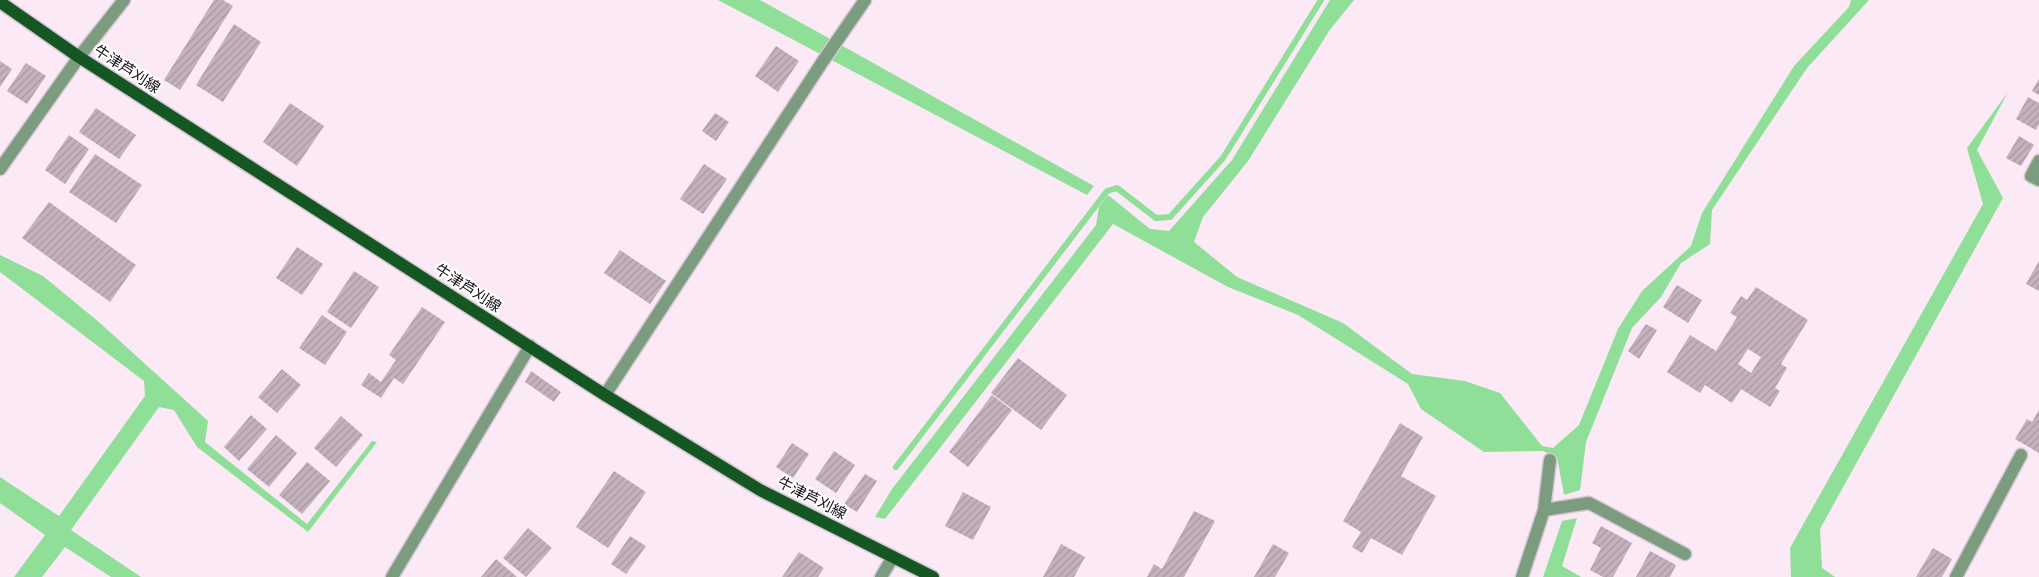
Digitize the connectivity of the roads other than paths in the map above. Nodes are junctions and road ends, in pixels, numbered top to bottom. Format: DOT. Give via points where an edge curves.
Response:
graph roads {
  1 [pos="124,0"];
  2 [pos="865,0"];
  3 [pos="0,2"];
  4 [pos="79,57"];
  5 [pos="2039,161"];
  6 [pos="0,169"];
  7 [pos="2039,180"];
  8 [pos="530,346"];
  9 [pos="605,395"];
  10 [pos="2021,455"];
  11 [pos="1550,460"];
  12 [pos="1544,510"];
  13 [pos="1685,554"];
  14 [pos="893,557"];
  15 [pos="392,577"];
  16 [pos="881,577"];
  17 [pos="932,577"];
  18 [pos="1522,577"];
  19 [pos="1956,577"];
  1 -- 4 [label="street"];
  2 -- 9 [label="street"];
  3 -- 4 [label="main road, 牛津芦刈線"];
  4 -- 6 [label="street"];
  4 -- 8 [label="main road, 牛津芦刈線"];
  5 -- 7 [label="street" via="2030,176"];
  8 -- 9 [label="main road, 牛津芦刈線"];
  8 -- 15 [label="street"];
  9 -- 14 [label="main road, 牛津芦刈線" via="760,490"];
  10 -- 19 [label="street"];
  11 -- 12 [label="street"];
  12 -- 13 [label="street" via="1589,503"];
  12 -- 18 [label="street"];
  14 -- 16 [label="street"];
  14 -- 17 [label="main road, 牛津芦刈線"];
}
